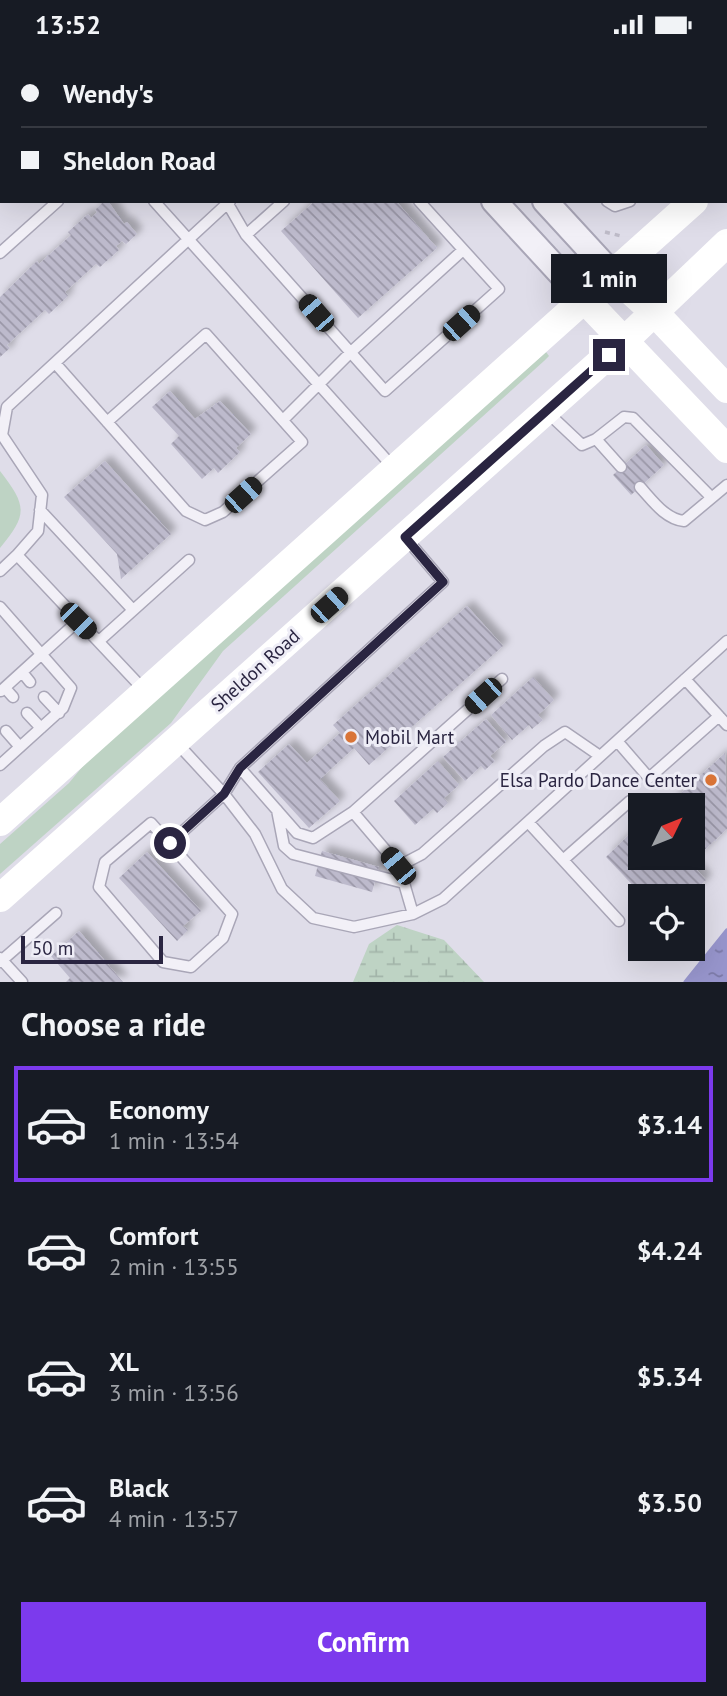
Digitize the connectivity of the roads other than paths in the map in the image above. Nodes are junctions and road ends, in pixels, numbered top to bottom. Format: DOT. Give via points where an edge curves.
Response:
graph roads {
  1 [pos="56,203"];
  2 [pos="157,203"];
  3 [pos="228,203"];
  4 [pos="230,203"];
  5 [pos="282,203"];
  6 [pos="421,203"];
  7 [pos="496,203"];
  8 [pos="547,203"];
  9 [pos="692,203"];
  10 [pos="246,235"];
  11 [pos="189,240"];
  12 [pos="727,243"];
  13 [pos="463,250"];
  14 [pos="0,253"];
  15 [pos="613,275"];
  16 [pos="585,300"];
  17 [pos="654,312"];
  18 [pos="624,341"];
  19 [pos="351,352"];
  20 [pos="55,363"];
  21 [pos="723,378"];
  22 [pos="320,386"];
  23 [pos="546,411"];
  24 [pos="282,420"];
  25 [pos="107,422"];
  26 [pos="596,439"];
  27 [pos="727,449"];
  28 [pos="621,467"];
  29 [pos="395,470"];
  30 [pos="727,485"];
  31 [pos="640,487"];
  32 [pos="711,497"];
  33 [pos="40,510"];
  34 [pos="405,537"];
  35 [pos="17,555"];
  36 [pos="189,560"];
  37 [pos="0,571"];
  38 [pos="0,607"];
  39 [pos="133,610"];
  40 [pos="78,621"];
  41 [pos="99,641"];
  42 [pos="726,643"];
  43 [pos="42,654"];
  44 [pos="22,672"];
  45 [pos="502,679"];
  46 [pos="685,679"];
  47 [pos="30,682"];
  48 [pos="3,689"];
  49 [pos="146,692"];
  50 [pos="13,697"];
  51 [pos="44,697"];
  52 [pos="27,713"];
  53 [pos="58,713"];
  54 [pos="719,716"];
  55 [pos="727,725"];
  56 [pos="41,728"];
  57 [pos="6,731"];
  58 [pos="617,741"];
  59 [pos="176,742"];
  60 [pos="20,747"];
  61 [pos="600,756"];
  62 [pos="2,760"];
  63 [pos="240,768"];
  64 [pos="224,794"];
  65 [pos="628,803"];
  66 [pos="277,809"];
  67 [pos="353,812"];
  68 [pos="0,822"];
  69 [pos="528,822"];
  70 [pos="170,843"];
  71 [pos="563,860"];
  72 [pos="398,866"];
  73 [pos="404,883"];
  74 [pos="0,898"];
  75 [pos="56,913"];
  76 [pos="413,914"];
  77 [pos="619,921"];
  78 [pos="1,960"];
  79 [pos="22,982"];
  1 -- 14 [label="lane"];
  2 -- 11 [label="lane"];
  3 -- 11 [label="lane"];
  4 -- 10 [label="lane"];
  5 -- 10 [label="lane"];
  6 -- 13 [label="lane"];
  7 -- 16 [label="street"];
  8 -- 15 [label="street"];
  9 -- 15 [label="main road"];
  10 -- 19 [label="lane"];
  11 -- 20 [label="lane"];
  11 -- 22 [label="lane"];
  12 -- 17 [label="main road, Sheldon Road"];
  13 -- 19 [label="lane"];
  13 -- 19 [label="lane" via="499,289 385,391"];
  15 -- 16 [label="main road"];
  15 -- 17 [label="main road"];
  16 -- 18 [label="main road"];
  16 -- 29 [label="main road"];
  17 -- 18 [label="main road, Sheldon Road"];
  17 -- 21 [label="main road"];
  18 -- 23 [label="main road, Sheldon Road"];
  18 -- 27 [label="main road"];
  19 -- 22 [label="lane"];
  20 -- 25 [label="lane"];
  20 -- 33 [label="lane" via="7,407 2,435 42,495"];
  22 -- 24 [label="lane"];
  22 -- 29 [label="lane"];
  23 -- 26 [label="lane" via="578,444"];
  23 -- 34 [label="main road, Sheldon Road"];
  24 -- 25 [label="lane" via="206,334"];
  24 -- 25 [label="lane" via="302,442 223,513 205,520 186,511"];
  26 -- 28 [label="lane"];
  26 -- 32 [label="lane" via="624,418 633,418"];
  29 -- 49 [label="main road"];
  30 -- 32 [label="lane"];
  31 -- 32 [label="lane" via="676,520 684,520"];
  33 -- 35 [label="lane" via="38,531"];
  33 -- 39 [label="lane"];
  34 -- 59 [label="main road, Sheldon Road"];
  34 -- 63 [label="lane" via="443,582"];
  35 -- 37 [label="lane"];
  35 -- 40 [label="lane"];
  36 -- 39 [label="lane"];
  38 -- 43 [label="lane"];
  39 -- 41 [label="lane"];
  40 -- 41 [label="lane"];
  40 -- 43 [label="lane"];
  41 -- 49 [label="lane"];
  42 -- 46 [label="lane"];
  43 -- 44 [label="lane"];
  43 -- 53 [label="lane" via="71,688"];
  44 -- 47 [label="lane"];
  44 -- 48 [label="lane"];
  45 -- 67 [label="lane"];
  46 -- 54 [label="lane"];
  46 -- 58 [label="lane"];
  48 -- 50 [label="lane"];
  49 -- 68 [label="main road"];
  51 -- 53 [label="lane"];
  52 -- 56 [label="lane"];
  53 -- 56 [label="lane"];
  54 -- 55 [label="lane"];
  54 -- 58 [label="lane" via="649,778"];
  56 -- 60 [label="lane"];
  57 -- 60 [label="lane"];
  58 -- 61 [label="lane"];
  59 -- 64 [label="lane"];
  59 -- 74 [label="main road, Sheldon Road"];
  60 -- 62 [label="lane"];
  61 -- 69 [label="lane"];
  61 -- 72 [label="lane" via="565,731 422,854"];
  63 -- 64 [label="lane"];
  63 -- 66 [label="lane"];
  64 -- 70 [label="lane"];
  64 -- 76 [label="lane" via="255,834 282,889 313,918 354,927"];
  65 -- 71 [label="lane"];
  66 -- 67 [label="lane" via="297,833 313,838"];
  66 -- 73 [label="lane" via="284,846 293,854"];
  67 -- 72 [label="lane"];
  69 -- 71 [label="lane"];
  69 -- 76 [label="lane" via="443,899"];
  70 -- 70 [label="lane" via="151,823 105,862 99,887 163,962 191,967 223,938 232,914"];
  71 -- 77 [label="lane"];
  72 -- 73 [label="lane"];
  73 -- 76 [label="lane"];
  75 -- 78 [label="lane"];
  78 -- 79 [label="lane"];
}
